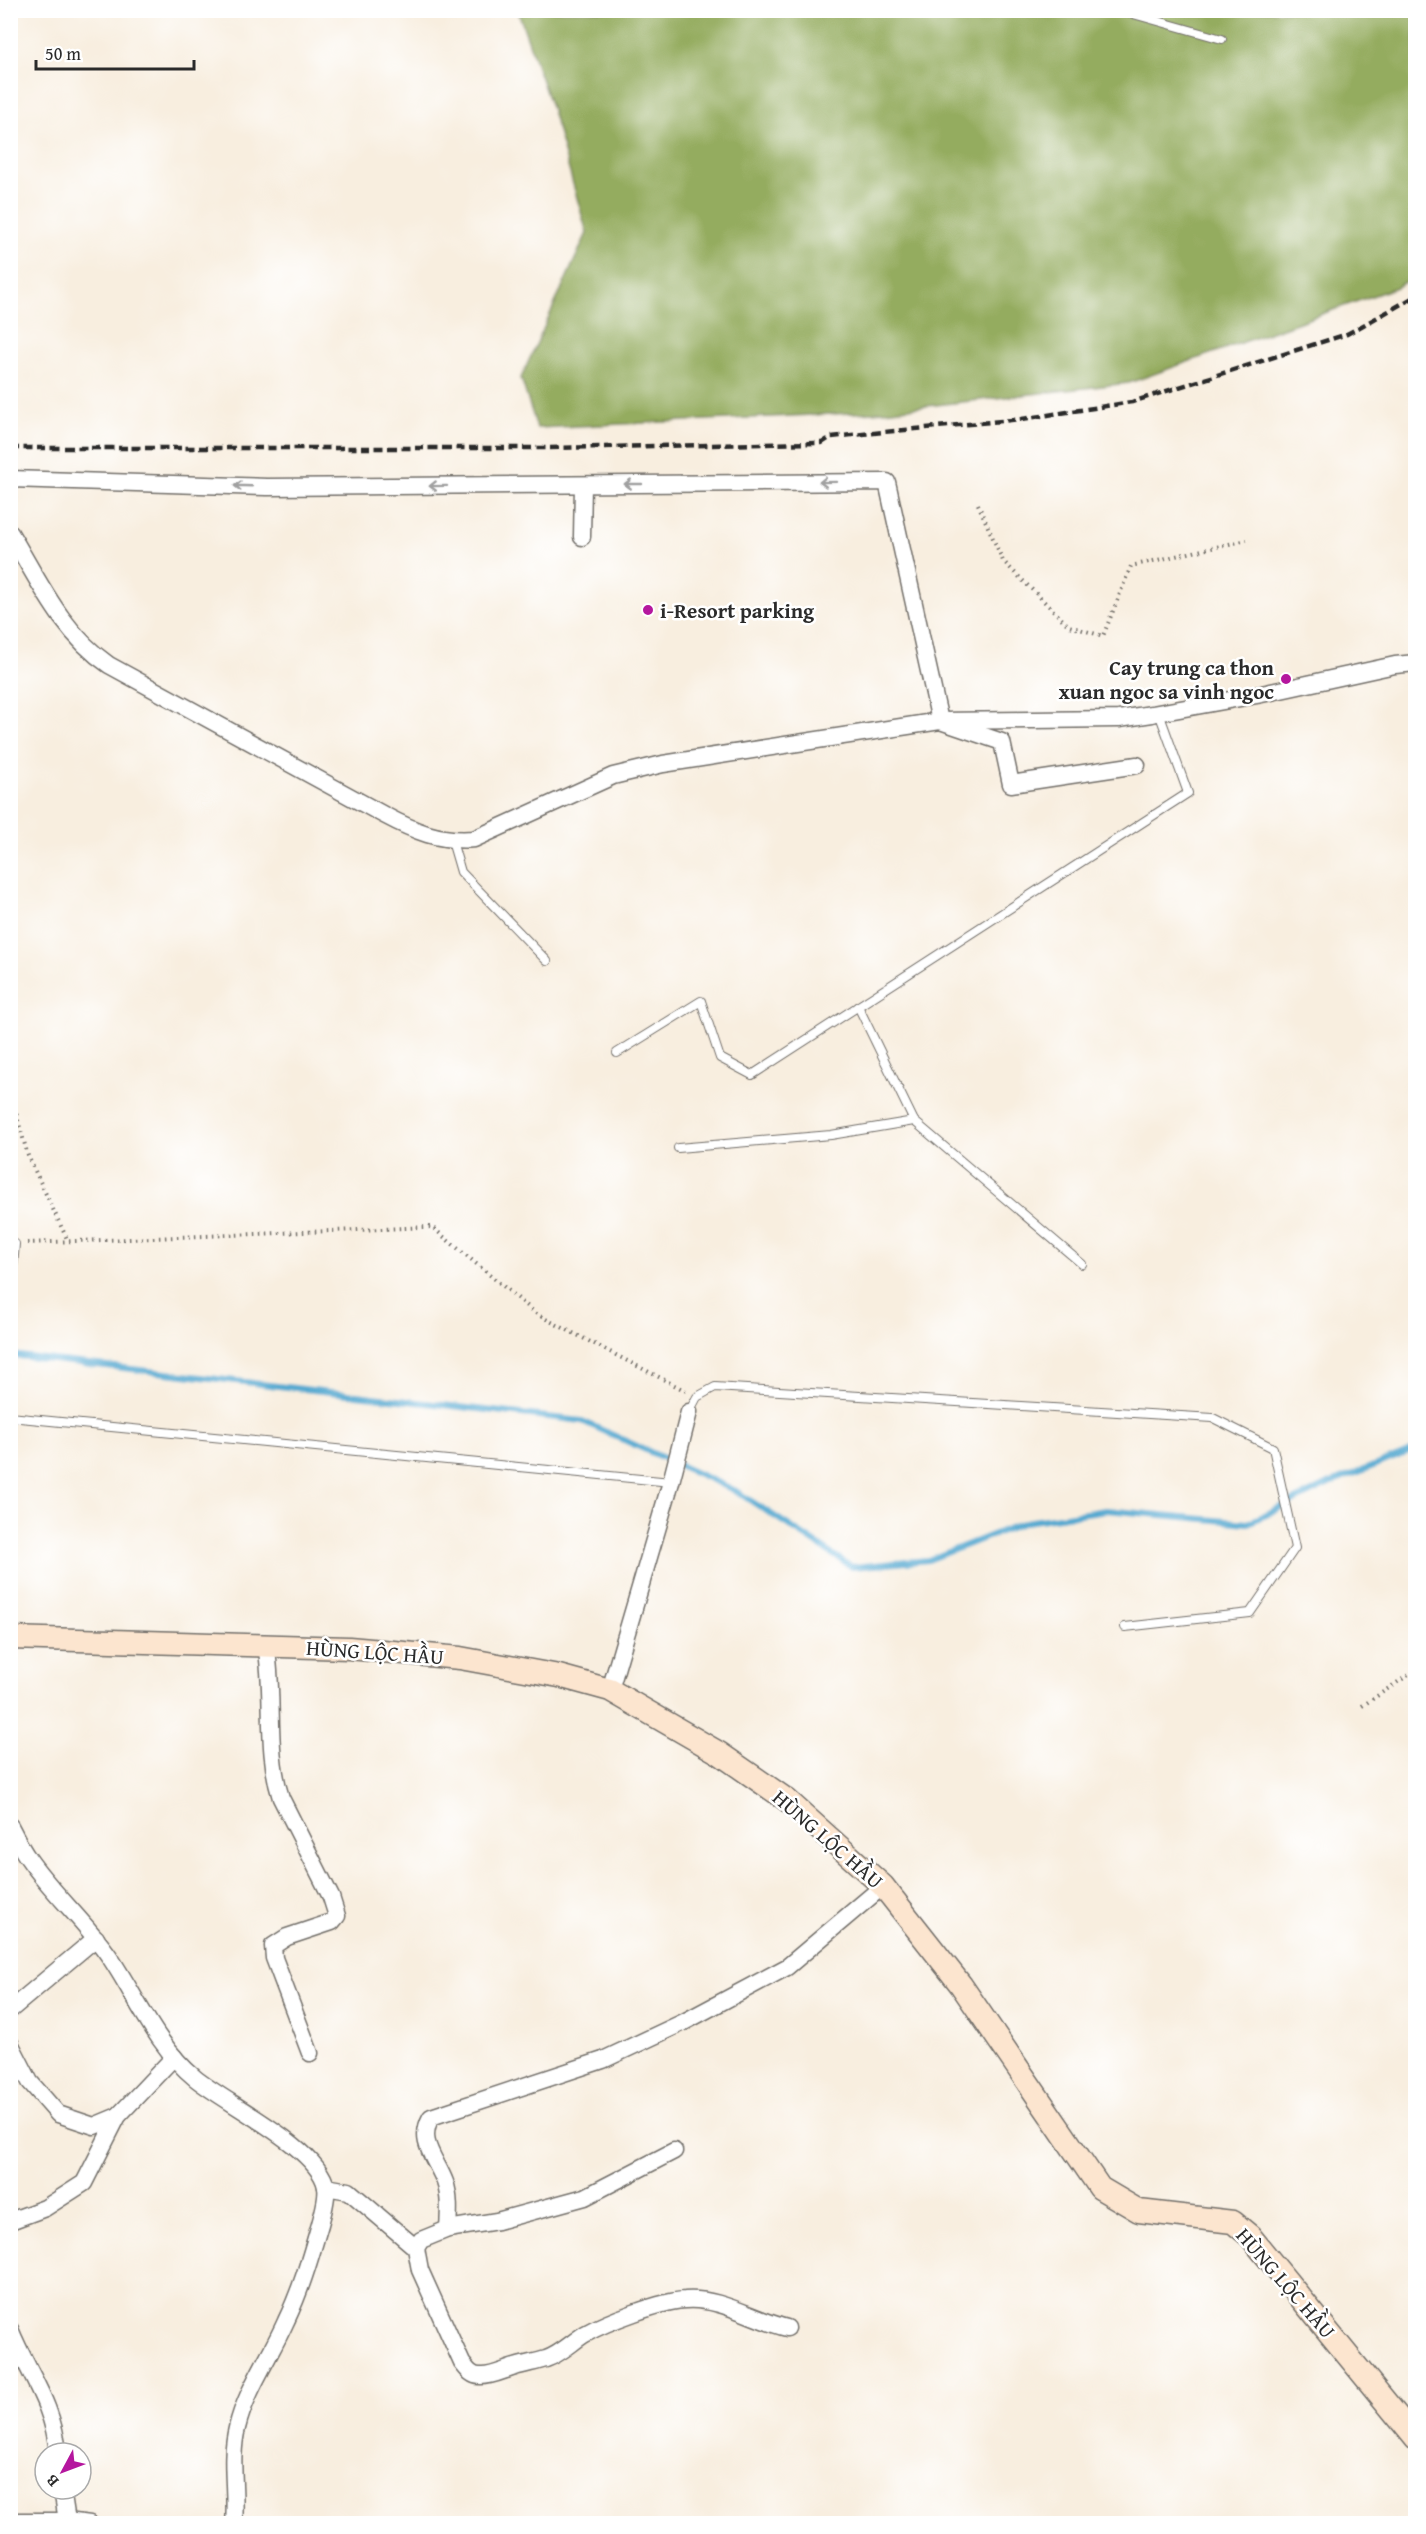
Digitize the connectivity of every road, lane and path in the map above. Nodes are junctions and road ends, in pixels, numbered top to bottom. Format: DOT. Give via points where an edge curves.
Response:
graph roads {
  1 [pos="1119,10"];
  2 [pos="1222,39"];
  3 [pos="10,479"];
  4 [pos="582,484"];
  5 [pos="978,504"];
  6 [pos="10,533"];
  7 [pos="582,537"];
  8 [pos="1248,540"];
  9 [pos="1416,663"];
  10 [pos="1160,713"];
  11 [pos="940,721"];
  12 [pos="1137,765"];
  13 [pos="453,841"];
  14 [pos="547,961"];
  15 [pos="858,1006"];
  16 [pos="617,1053"];
  17 [pos="10,1091"];
  18 [pos="914,1121"];
  19 [pos="678,1148"];
  20 [pos="68,1241"];
  21 [pos="15,1244"];
  22 [pos="1082,1264"];
  23 [pos="10,1300"];
  24 [pos="693,1404"];
  25 [pos="10,1417"];
  26 [pos="671,1482"];
  27 [pos="1125,1627"];
  28 [pos="10,1638"];
  29 [pos="266,1645"];
  30 [pos="1416,1670"];
  31 [pos="610,1690"];
  32 [pos="1362,1706"];
  33 [pos="10,1826"];
  34 [pos="883,1886"];
  35 [pos="96,1938"];
  36 [pos="10,2010"];
  37 [pos="10,2043"];
  38 [pos="310,2053"];
  39 [pos="174,2057"];
  40 [pos="118,2116"];
  41 [pos="674,2151"];
  42 [pos="326,2187"];
  43 [pos="10,2221"];
  44 [pos="448,2229"];
  45 [pos="416,2248"];
  46 [pos="787,2328"];
  47 [pos="10,2329"];
  48 [pos="1416,2439"];
  49 [pos="56,2441"];
  50 [pos="64,2501"];
  51 [pos="10,2521"];
  52 [pos="67,2521"];
  53 [pos="90,2523"];
  54 [pos="234,2523"];
  1 -- 2 [label="lane"];
  4 -- 3 [label="street, one-way" via="267,487"];
  4 -- 7 [label="street"];
  11 -- 4 [label="street, one-way" via="887,482"];
  5 -- 8 [label="path" via="1003,561 1070,626 1103,636 1131,566"];
  6 -- 13 [label="street" via="58,614 90,652 384,815 411,829"];
  9 -- 10 [label="street"];
  10 -- 11 [label="street" via="1119,718"];
  10 -- 15 [label="lane" via="1188,793"];
  11 -- 12 [label="street" via="1002,742 1011,784"];
  11 -- 13 [label="street" via="663,764 613,776 474,839"];
  13 -- 14 [label="lane" via="461,872"];
  15 -- 16 [label="lane" via="752,1075 720,1058 701,1001"];
  15 -- 18 [label="lane"];
  17 -- 20 [label="path" via="28,1156"];
  18 -- 19 [label="lane" via="831,1135"];
  18 -- 22 [label="lane"];
  20 -- 21 [label="path"];
  20 -- 24 [label="path" via="432,1227 538,1314"];
  21 -- 23 [label="lane"];
  24 -- 26 [label="street"];
  24 -- 27 [label="lane" via="715,1387 1213,1418 1273,1448 1295,1548 1250,1613"];
  25 -- 26 [label="lane"];
  26 -- 31 [label="street"];
  28 -- 29 [label="street, HÙNG LỘC HẦU"];
  29 -- 31 [label="street, HÙNG LỘC HẦU" via="460,1658 559,1676"];
  29 -- 38 [label="street" via="277,1784 337,1917 288,1937 273,1946 272,1951"];
  30 -- 32 [label="path"];
  31 -- 34 [label="street, HÙNG LỘC HẦU" via="719,1753 787,1800"];
  33 -- 35 [label="street" via="27,1858"];
  34 -- 44 [label="street" via="787,1967 684,2022 603,2060 431,2117 426,2127 426,2145 444,2181 449,2201"];
  34 -- 48 [label="street, HÙNG LỘC HẦU" via="961,1985 1100,2188 1139,2211 1233,2222 1250,2236"];
  35 -- 36 [label="street"];
  35 -- 39 [label="street"];
  37 -- 40 [label="street" via="30,2082 58,2114 94,2126"];
  39 -- 40 [label="street"];
  39 -- 42 [label="street" via="220,2098 278,2133 316,2169"];
  40 -- 43 [label="street" via="84,2183 45,2208"];
  41 -- 44 [label="street" via="585,2197 506,2219"];
  42 -- 45 [label="street" via="349,2191"];
  42 -- 54 [label="street" via="306,2272 237,2429 232,2455"];
  44 -- 45 [label="street" via="421,2240"];
  45 -- 46 [label="street" via="420,2270 462,2363 478,2377 546,2359 585,2334 675,2301 706,2302"];
  47 -- 49 [label="street" via="42,2390"];
  50 -- 52 [label="street"];
  51 -- 52 [label="street"];
  52 -- 53 [label="street"];
}
